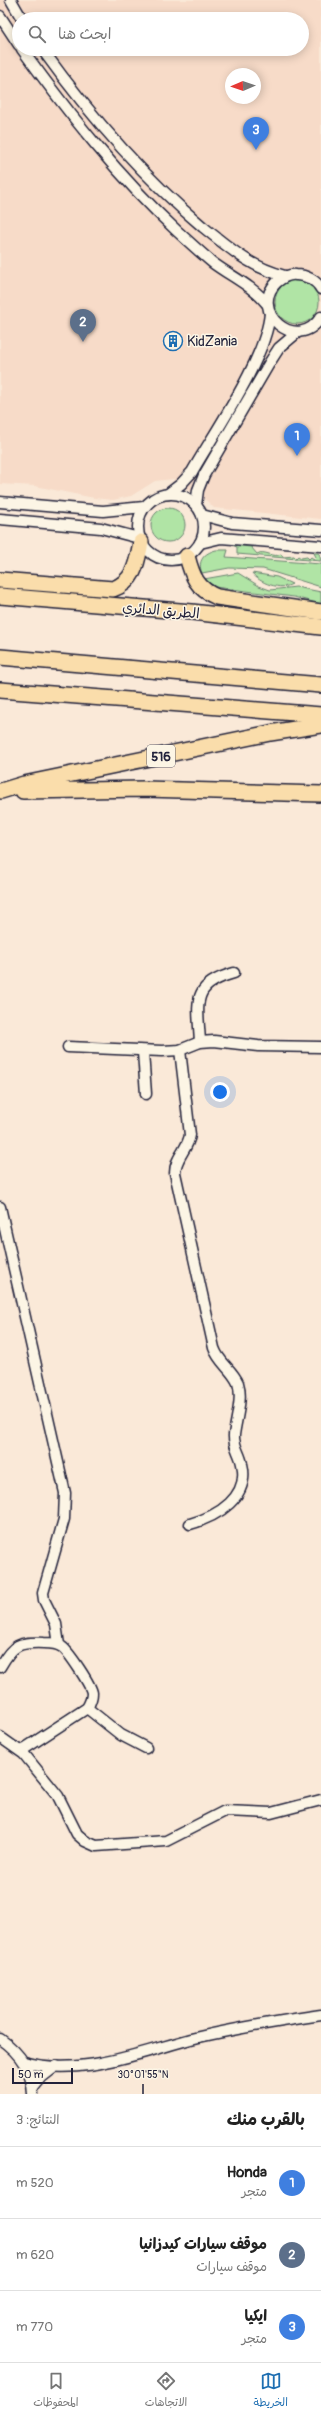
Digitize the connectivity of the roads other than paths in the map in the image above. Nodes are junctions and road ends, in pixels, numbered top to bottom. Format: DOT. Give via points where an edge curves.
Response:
graph roads {
  1 [pos="11,0"];
  2 [pos="18,12"];
  3 [pos="0,16"];
  4 [pos="12,34"];
  5 [pos="27,56"];
  6 [pos="48,56"];
  7 [pos="285,276"];
  8 [pos="321,289"];
  9 [pos="269,309"];
  10 [pos="321,317"];
  11 [pos="317,327"];
  12 [pos="298,332"];
  13 [pos="168,494"];
  14 [pos="0,502"];
  15 [pos="196,505"];
  16 [pos="144,507"];
  17 [pos="202,515"];
  18 [pos="0,520"];
  19 [pos="321,530"];
  20 [pos="140,540"];
  21 [pos="200,544"];
  22 [pos="321,546"];
  23 [pos="187,556"];
  24 [pos="0,580"];
  25 [pos="0,596"];
  26 [pos="321,612"];
  27 [pos="321,627"];
  28 [pos="0,657"];
  29 [pos="321,685"];
  30 [pos="0,690"];
  31 [pos="321,714"];
  32 [pos="321,725"];
  33 [pos="1,791"];
  34 [pos="321,794"];
  35 [pos="234,973"];
  36 [pos="200,1042"];
  37 [pos="68,1047"];
  38 [pos="321,1048"];
  39 [pos="180,1050"];
  40 [pos="143,1052"];
  41 [pos="146,1094"];
  42 [pos="0,1207"];
  43 [pos="190,1524"];
  44 [pos="59,1645"];
  45 [pos="0,1667"];
  46 [pos="86,1708"];
  47 [pos="0,1737"];
  48 [pos="146,1748"];
  49 [pos="21,1751"];
  50 [pos="321,1800"];
  51 [pos="321,2015"];
  52 [pos="0,2039"];
  53 [pos="24,2062"];
  54 [pos="56,2066"];
  55 [pos="33,2091"];
  1 -- 2 [label="street"];
  3 -- 4 [label="street"];
  5 -- 9 [label="street" via="72,117 131,186 214,263 251,288"];
  6 -- 7 [label="street" via="115,141 146,176 176,204 245,261"];
  7 -- 8 [label="street" via="303,275 312,279"];
  7 -- 9 [label="street" via="274,285 268,298"];
  9 -- 12 [label="street" via="281,327"];
  9 -- 13 [label="street" via="266,340 243,384 192,472"];
  10 -- 11 [label="street"];
  11 -- 12 [label="street"];
  12 -- 15 [label="street" via="279,348 266,368 204,475"];
  13 -- 15 [label="street" via="183,496"];
  13 -- 16 [label="street" via="155,498"];
  14 -- 16 [label="street" via="98,511"];
  15 -- 17 [label="street"];
  16 -- 20 [label="street" via="138,522"];
  17 -- 19 [label="street" via="223,522"];
  17 -- 21 [label="street" via="204,524"];
  18 -- 20 [label="street" via="101,528"];
  20 -- 23 [label="street" via="152,555 161,559 178,560"];
  20 -- 24 [label="highway" via="132,574 121,586 113,589"];
  21 -- 22 [label="street" via="222,538"];
  21 -- 23 [label="street"];
  23 -- 26 [label="highway" via="194,580 208,594"];
  25 -- 27 [label="highway, الطريق الدائري" via="192,612"];
  28 -- 29 [label="highway"];
  30 -- 31 [label="highway"];
  32 -- 33 [label="highway, 516" via="202,747"];
  33 -- 34 [label="highway, 516" via="145,789"];
  35 -- 36 [label="street" via="212,980 201,992 198,1008"];
  36 -- 38 [label="street"];
  36 -- 39 [label="street"];
  37 -- 40 [label="street"];
  39 -- 40 [label="street"];
  39 -- 43 [label="street" via="190,1135 176,1163 175,1173 214,1348 219,1360 235,1377 239,1387 234,1440 243,1472 240,1491 233,1501 209,1518"];
  40 -- 41 [label="street"];
  42 -- 44 [label="street" via="65,1493 64,1519 43,1593 56,1624"];
  44 -- 45 [label="street" via="31,1642 17,1645 7,1654"];
  44 -- 46 [label="street" via="66,1651 90,1687 92,1698"];
  46 -- 48 [label="street" via="121,1735"];
  46 -- 49 [label="street"];
  47 -- 49 [label="street"];
  49 -- 50 [label="street" via="58,1796 77,1834 96,1846 166,1841 226,1811 271,1813"];
  51 -- 54 [label="street" via="211,2035 112,2061"];
  52 -- 53 [label="street"];
  53 -- 54 [label="street"];
  53 -- 55 [label="street"];
  54 -- 55 [label="street" via="42,2077"];
}
